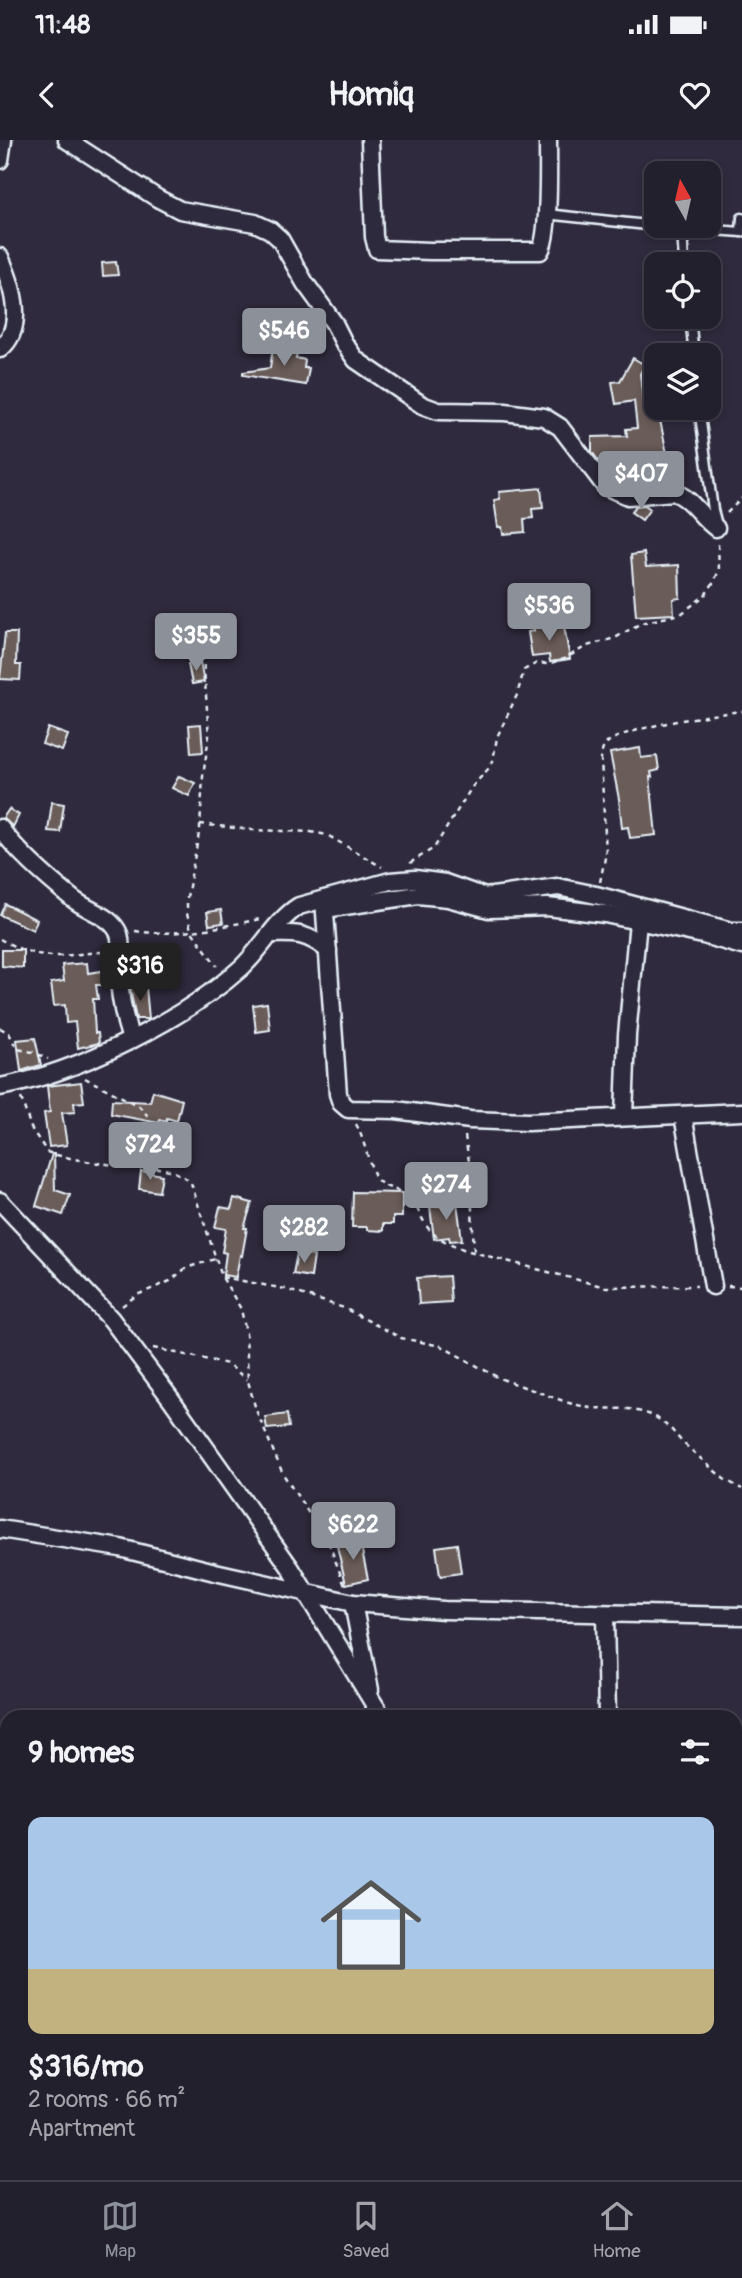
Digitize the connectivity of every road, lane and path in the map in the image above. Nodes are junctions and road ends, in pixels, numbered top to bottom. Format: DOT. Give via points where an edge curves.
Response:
graph roads {
  1 [pos="3,140"];
  2 [pos="66,140"];
  3 [pos="370,140"];
  4 [pos="548,140"];
  5 [pos="0,160"];
  6 [pos="546,214"];
  7 [pos="742,218"];
  8 [pos="644,225"];
  9 [pos="721,231"];
  10 [pos="741,232"];
  11 [pos="0,257"];
  12 [pos="0,349"];
  13 [pos="701,420"];
  14 [pos="742,498"];
  15 [pos="716,526"];
  16 [pos="203,655"];
  17 [pos="742,711"];
  18 [pos="200,824"];
  19 [pos="0,828"];
  20 [pos="392,877"];
  21 [pos="596,895"];
  22 [pos="324,904"];
  23 [pos="287,914"];
  24 [pos="112,922"];
  25 [pos="638,922"];
  26 [pos="191,930"];
  27 [pos="742,931"];
  28 [pos="271,934"];
  29 [pos="0,939"];
  30 [pos="742,946"];
  31 [pos="328,950"];
  32 [pos="120,952"];
  33 [pos="229,978"];
  34 [pos="0,1028"];
  35 [pos="131,1040"];
  36 [pos="65,1068"];
  37 [pos="19,1084"];
  38 [pos="0,1087"];
  39 [pos="348,1109"];
  40 [pos="742,1112"];
  41 [pos="683,1115"];
  42 [pos="624,1116"];
  43 [pos="463,1119"];
  44 [pos="169,1170"];
  45 [pos="0,1201"];
  46 [pos="474,1253"];
  47 [pos="216,1258"];
  48 [pos="222,1277"];
  49 [pos="713,1286"];
  50 [pos="742,1287"];
  51 [pos="111,1319"];
  52 [pos="130,1343"];
  53 [pos="248,1381"];
  54 [pos="742,1489"];
  55 [pos="0,1529"];
  56 [pos="307,1594"];
  57 [pos="353,1603"];
  58 [pos="605,1614"];
  59 [pos="742,1616"];
  60 [pos="374,1710"];
  61 [pos="375,1710"];
  62 [pos="607,1710"];
  63 [pos="0,1950"];
  64 [pos="0,1964"];
  1 -- 5 [label="street"];
  2 -- 15 [label="street" via="180,209 270,230 356,360 406,396 438,411 544,417 561,428 605,486 628,496 681,494"];
  3 -- 6 [label="street" via="374,237 380,250 540,251"];
  4 -- 6 [label="street"];
  6 -- 8 [label="lane"];
  7 -- 10 [label="lane"];
  9 -- 10 [label="lane"];
  11 -- 12 [label="street" via="7,272 15,326"];
  13 -- 15 [label="lane"];
  14 -- 15 [label="path"];
  15 -- 20 [label="path" via="719,570 715,582 693,606 672,617 641,623 564,659 524,670 489,768 435,848"];
  16 -- 18 [label="path" via="209,736"];
  17 -- 21 [label="path" via="622,735 605,744 601,759 606,853"];
  18 -- 20 [label="path" via="327,835"];
  18 -- 26 [label="path" via="187,897"];
  19 -- 24 [label="street" via="74,899"];
  20 -- 21 [label="street" via="433,880 485,897 547,887"];
  20 -- 22 [label="street"];
  21 -- 27 [label="street"];
  22 -- 23 [label="street" via="299,906"];
  22 -- 25 [label="street" via="433,895 489,909 571,908"];
  22 -- 31 [label="street"];
  23 -- 26 [label="path"];
  23 -- 28 [label="street"];
  24 -- 26 [label="path" via="138,932"];
  24 -- 32 [label="street" via="120,937"];
  25 -- 30 [label="street"];
  25 -- 42 [label="street"];
  26 -- 33 [label="path"];
  28 -- 31 [label="street" via="302,934"];
  28 -- 33 [label="street"];
  29 -- 32 [label="path" via="44,955"];
  31 -- 39 [label="street" via="338,1094"];
  32 -- 35 [label="street" via="120,987"];
  33 -- 35 [label="street"];
  34 -- 36 [label="path" via="9,1033 18,1049 44,1055"];
  35 -- 36 [label="street"];
  36 -- 37 [label="street"];
  36 -- 44 [label="path" via="139,1106"];
  37 -- 38 [label="street"];
  37 -- 44 [label="path" via="31,1128 47,1152"];
  39 -- 43 [label="street"];
  39 -- 46 [label="path" via="375,1178 407,1195 433,1234"];
  40 -- 41 [label="street"];
  41 -- 42 [label="street"];
  41 -- 49 [label="street"];
  42 -- 43 [label="street" via="528,1122"];
  43 -- 46 [label="path"];
  44 -- 47 [label="path" via="191,1183"];
  45 -- 51 [label="street"];
  46 -- 49 [label="path" via="604,1287"];
  47 -- 48 [label="path"];
  47 -- 51 [label="path" via="186,1268 170,1281 136,1295"];
  48 -- 53 [label="path" via="244,1319"];
  48 -- 54 [label="path" via="285,1289 344,1308 394,1335 441,1346 499,1378 569,1403 646,1413"];
  49 -- 50 [label="path"];
  51 -- 52 [label="street"];
  52 -- 53 [label="path" via="228,1364"];
  52 -- 56 [label="street"];
  53 -- 57 [label="path" via="283,1474 329,1544"];
  55 -- 56 [label="street" via="120,1548"];
  56 -- 57 [label="street"];
  56 -- 60 [label="street"];
  57 -- 58 [label="street"];
  57 -- 61 [label="street"];
  58 -- 59 [label="street"];
  58 -- 62 [label="street"];
  63 -- 64 [label="street"];
}
